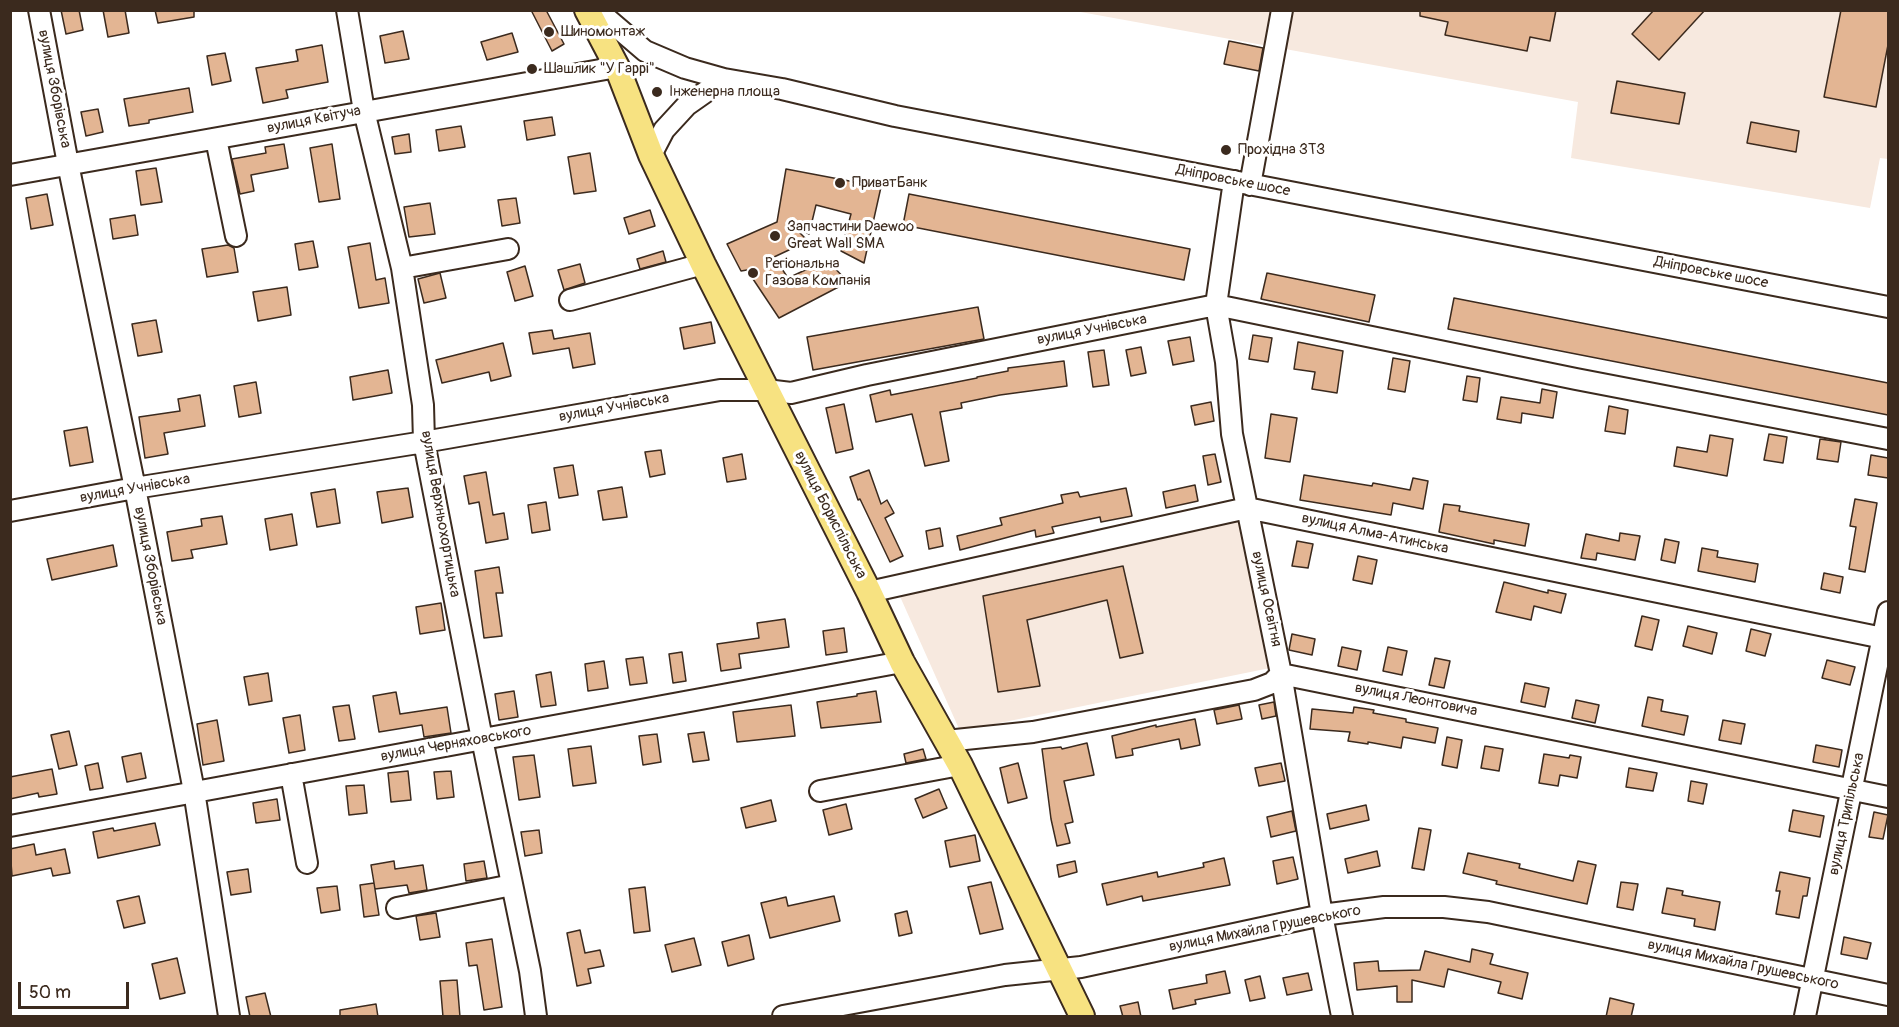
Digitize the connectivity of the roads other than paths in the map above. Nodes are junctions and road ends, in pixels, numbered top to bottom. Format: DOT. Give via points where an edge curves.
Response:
graph roads {
  1 [pos="39,10"];
  2 [pos="347,10"];
  3 [pos="587,10"];
  4 [pos="597,10"];
  5 [pos="1282,10"];
  6 [pos="617,67"];
  7 [pos="724,79"];
  8 [pos="364,111"];
  9 [pos="216,139"];
  10 [pos="651,155"];
  11 [pos="68,164"];
  12 [pos="10,175"];
  13 [pos="1242,183"];
  14 [pos="236,236"];
  15 [pos="508,249"];
  16 [pos="703,264"];
  17 [pos="402,268"];
  18 [pos="570,300"];
  19 [pos="1216,305"];
  20 [pos="1888,307"];
  21 [pos="766,390"];
  22 [pos="1888,439"];
  23 [pos="424,442"];
  24 [pos="135,488"];
  25 [pos="1246,508"];
  26 [pos="10,511"];
  27 [pos="869,592"];
  28 [pos="1888,612"];
  29 [pos="1883,638"];
  30 [pos="902,662"];
  31 [pos="1281,674"];
  32 [pos="482,739"];
  33 [pos="946,741"];
  34 [pos="960,765"];
  35 [pos="291,774"];
  36 [pos="1852,790"];
  37 [pos="194,791"];
  38 [pos="820,791"];
  39 [pos="1888,797"];
  40 [pos="10,826"];
  41 [pos="307,863"];
  42 [pos="512,885"];
  43 [pos="397,908"];
  44 [pos="1322,915"];
  45 [pos="1058,969"];
  46 [pos="1812,978"];
  47 [pos="1888,995"];
  48 [pos="229,1017"];
  49 [pos="536,1017"];
  50 [pos="783,1017"];
  51 [pos="1082,1017"];
  52 [pos="1342,1017"];
  53 [pos="1805,1017"];
  1 -- 11 [label="street, вулиця Зборівська"];
  2 -- 8 [label="street, вулиця Верхньохортицька"];
  3 -- 6 [label="main road, вулиця Бориспільська"];
  4 -- 7 [label="street, Дніпровське шосе" via="645,51"];
  5 -- 13 [label="street, вулиця Освітня"];
  6 -- 8 [label="street, вулиця Квітуча"];
  6 -- 10 [label="main road, вулиця Бориспільська"];
  7 -- 10 [label="street" via="687,105 664,130"];
  7 -- 13 [label="street, Дніпровське шосе"];
  8 -- 9 [label="street, вулиця Квітуча"];
  8 -- 17 [label="street, вулиця Верхньохортицька"];
  9 -- 11 [label="street, вулиця Квітуча"];
  9 -- 14 [label="street"];
  10 -- 16 [label="main road, вулиця Бориспільська"];
  11 -- 12 [label="street, вулиця Квітуча"];
  11 -- 24 [label="street, вулиця Зборівська"];
  13 -- 19 [label="street, вулиця Освітня"];
  13 -- 20 [label="street, Дніпровське шосе"];
  15 -- 17 [label="street"];
  16 -- 18 [label="street"];
  16 -- 21 [label="main road, вулиця Бориспільська"];
  17 -- 23 [label="street, вулиця Верхньохортицька" via="423,405"];
  19 -- 21 [label="street, вулиця Учнівська" via="791,393"];
  19 -- 22 [label="street"];
  19 -- 25 [label="street, вулиця Освітня" via="1232,434"];
  21 -- 23 [label="street, вулиця Учнівська" via="720,390"];
  21 -- 27 [label="main road, вулиця Бориспільська"];
  23 -- 24 [label="street, вулиця Учнівська"];
  23 -- 32 [label="street, вулиця Верхньохортицька"];
  24 -- 26 [label="street, вулиця Учнівська"];
  24 -- 37 [label="street, вулиця Зборівська"];
  25 -- 27 [label="street, вулиця Алма-Атинська"];
  25 -- 29 [label="street, вулиця Алма-Атинська"];
  25 -- 31 [label="street, вулиця Освітня"];
  27 -- 30 [label="main road, вулиця Бориспільська"];
  28 -- 29 [label="street, вулиця Трипільська"];
  29 -- 36 [label="street, вулиця Трипільська"];
  30 -- 32 [label="street, вулиця Черняховського"];
  30 -- 33 [label="main road, вулиця Бориспільська"];
  31 -- 33 [label="street" via="1272,683 1254,690 1033,732"];
  31 -- 36 [label="street, вулиця Леонтовича"];
  31 -- 44 [label="street, вулиця Освітня"];
  32 -- 35 [label="street, вулиця Черняховського"];
  32 -- 42 [label="street, вулиця Верхньохортицька"];
  33 -- 34 [label="main road, вулиця Бориспільська"];
  34 -- 38 [label="street"];
  34 -- 45 [label="main road, вулиця Бориспільська"];
  35 -- 37 [label="street, вулиця Черняховського"];
  35 -- 41 [label="street"];
  36 -- 39 [label="street, вулиця Леонтовича"];
  36 -- 46 [label="street, вулиця Трипільська"];
  37 -- 40 [label="street, вулиця Черняховського"];
  37 -- 48 [label="street, вулиця Зборівська"];
  42 -- 43 [label="street"];
  42 -- 49 [label="street, вулиця Верхньохортицька"];
  44 -- 45 [label="street, вулиця Михайла Грушевського"];
  44 -- 46 [label="street, вулиця Михайла Грушевського" via="1384,907 1488,912"];
  44 -- 52 [label="street, вулиця Освітня"];
  45 -- 50 [label="street, вулиця Михайла Грушевського" via="994,976"];
  45 -- 51 [label="main road, вулиця Бориспільська"];
  46 -- 47 [label="street, вулиця Михайла Грушевського"];
  46 -- 53 [label="street, вулиця Трипільська"];
}
